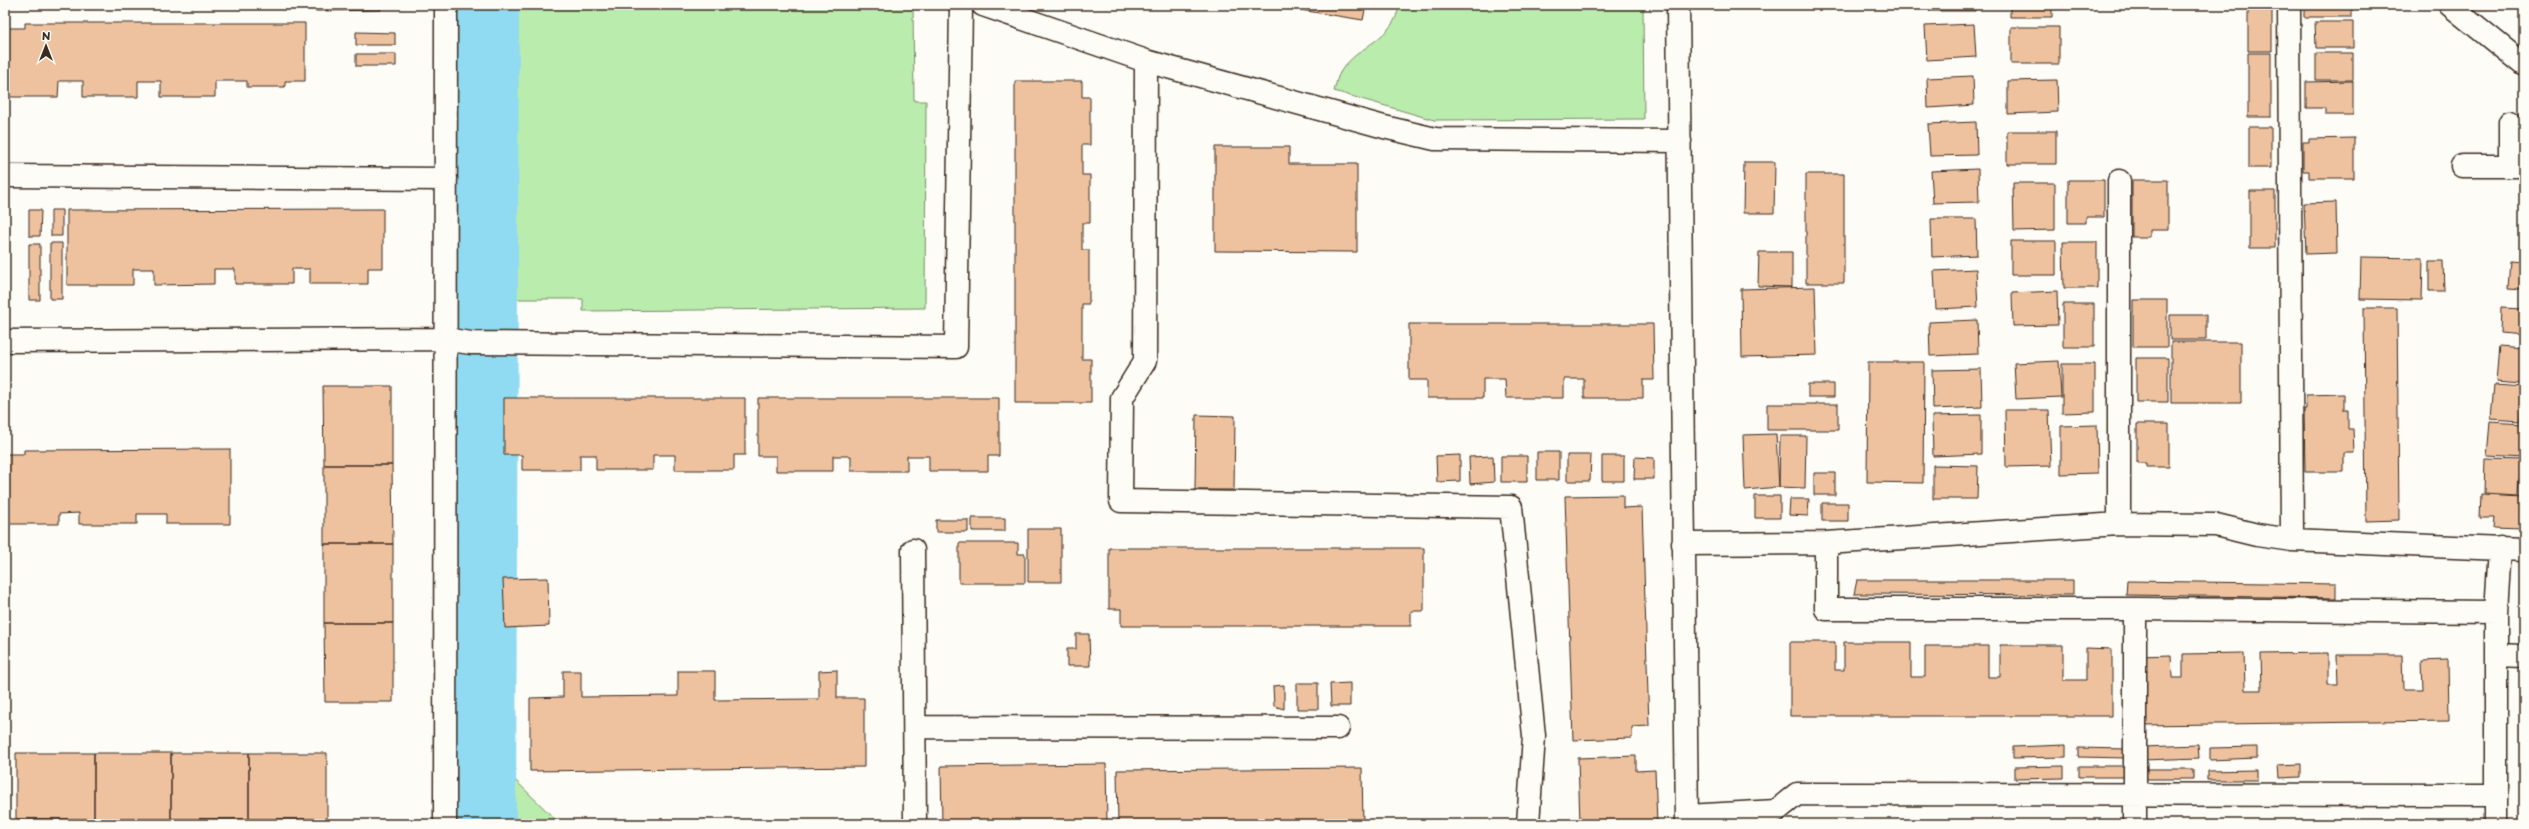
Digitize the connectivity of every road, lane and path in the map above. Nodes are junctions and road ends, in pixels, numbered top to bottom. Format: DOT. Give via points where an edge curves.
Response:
graph roads {
  1 [pos="446,5"];
  2 [pos="961,5"];
  3 [pos="983,5"];
  4 [pos="1678,5"];
  5 [pos="2289,5"];
  6 [pos="2450,5"];
  7 [pos="1146,61"];
  8 [pos="2524,65"];
  9 [pos="2510,122"];
  10 [pos="1680,141"];
  11 [pos="2462,166"];
  12 [pos="2517,166"];
  13 [pos="5,176"];
  14 [pos="446,179"];
  15 [pos="2119,181"];
  16 [pos="444,339"];
  17 [pos="5,341"];
  18 [pos="2120,524"];
  19 [pos="2292,540"];
  20 [pos="1826,543"];
  21 [pos="1683,544"];
  22 [pos="2500,548"];
  23 [pos="914,550"];
  24 [pos="2524,550"];
  25 [pos="2135,609"];
  26 [pos="2496,612"];
  27 [pos="2496,655"];
  28 [pos="2524,656"];
  29 [pos="915,727"];
  30 [pos="1338,728"];
  31 [pos="2135,794"];
  32 [pos="2496,795"];
  33 [pos="1687,820"];
  34 [pos="445,824"];
  35 [pos="915,824"];
  36 [pos="1528,824"];
  37 [pos="2135,824"];
  38 [pos="2496,824"];
  1 -- 14 [label="street"];
  2 -- 16 [label="street" via="956,347 471,343"];
  3 -- 7 [label="street"];
  4 -- 10 [label="street"];
  5 -- 19 [label="street"];
  6 -- 8 [label="street"];
  7 -- 10 [label="street" via="1435,139"];
  7 -- 36 [label="street" via="1145,361 1122,398 1121,501 1511,507 1534,736"];
  9 -- 12 [label="street"];
  10 -- 21 [label="street"];
  11 -- 12 [label="street"];
  13 -- 14 [label="street"];
  14 -- 16 [label="street"];
  15 -- 18 [label="street"];
  16 -- 17 [label="street"];
  16 -- 34 [label="street"];
  18 -- 19 [label="street" via="2216,525"];
  18 -- 20 [label="street"];
  19 -- 22 [label="street"];
  20 -- 21 [label="street"];
  20 -- 25 [label="street" via="1826,609"];
  21 -- 33 [label="street"];
  22 -- 24 [label="street"];
  22 -- 26 [label="street"];
  23 -- 29 [label="street"];
  25 -- 26 [label="street"];
  25 -- 31 [label="street"];
  26 -- 27 [label="street"];
  27 -- 28 [label="street"];
  27 -- 32 [label="street"];
  29 -- 30 [label="street"];
  29 -- 35 [label="street"];
  31 -- 32 [label="street"];
  31 -- 33 [label="street" via="1797,794 1776,811"];
  31 -- 37 [label="street"];
  32 -- 38 [label="street"];
}
